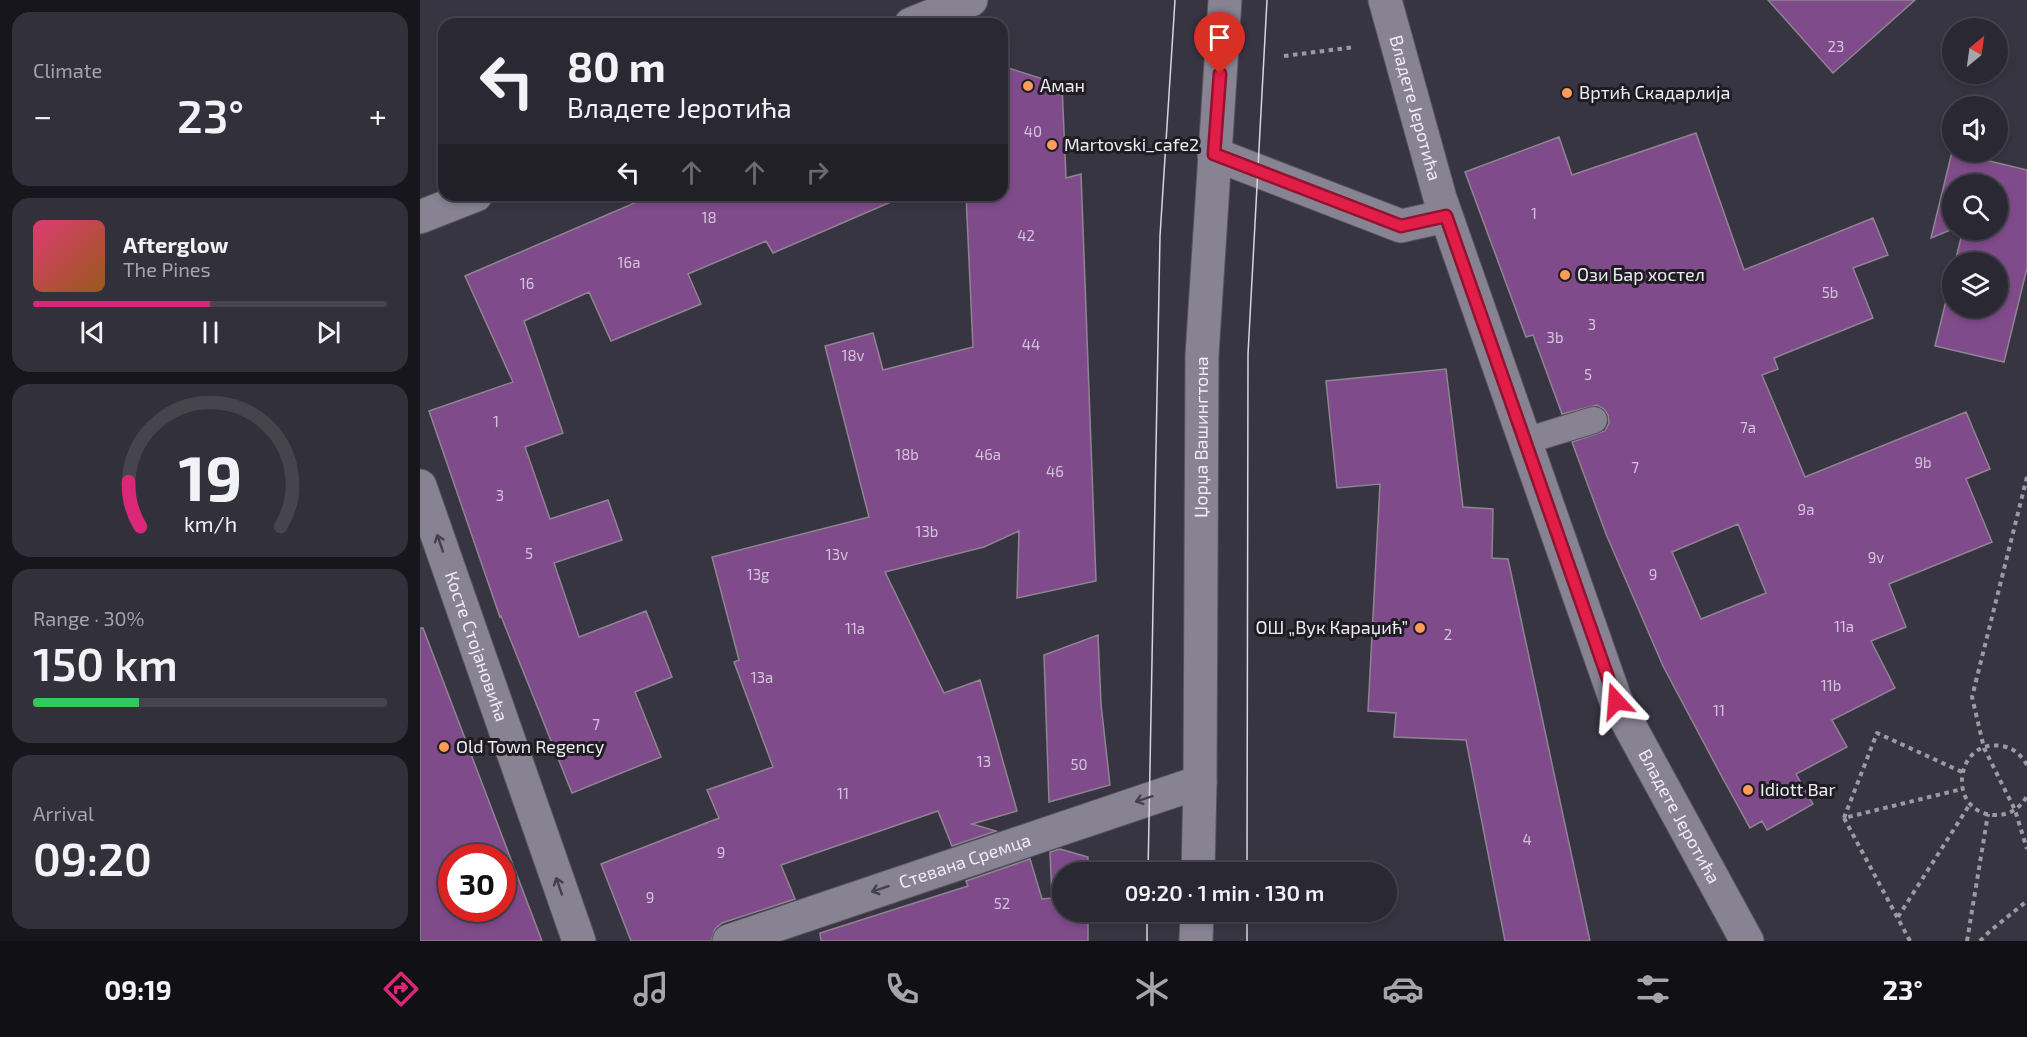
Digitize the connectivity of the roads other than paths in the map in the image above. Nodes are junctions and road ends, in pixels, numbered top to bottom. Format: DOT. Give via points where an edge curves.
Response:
graph roads {
  1 [pos="971,0"];
  2 [pos="1225,0"];
  3 [pos="1385,0"];
  4 [pos="926,18"];
  5 [pos="1214,154"];
  6 [pos="461,201"];
  7 [pos="1446,216"];
  8 [pos="420,217"];
  9 [pos="1594,420"];
  10 [pos="1525,441"];
  11 [pos="420,486"];
  12 [pos="1200,782"];
  13 [pos="1198,862"];
  14 [pos="1197,922"];
  15 [pos="579,941"];
  16 [pos="729,941"];
  17 [pos="1196,941"];
  18 [pos="1747,941"];
  1 -- 4 [label="street"];
  2 -- 5 [label="street, Џорџа Вашингтона"];
  3 -- 7 [label="street, Владете Јеротића"];
  5 -- 7 [label="street" via="1401,226"];
  5 -- 12 [label="street, Џорџа Вашингтона" via="1202,355"];
  6 -- 8 [label="street"];
  7 -- 10 [label="street, Владете Јеротића"];
  9 -- 10 [label="lane"];
  10 -- 18 [label="street, Владете Јеротића" via="1616,701"];
  15 -- 11 [label="street, Косте Стојановића, one-way"];
  12 -- 13 [label="street, Џорџа Вашингтона"];
  12 -- 16 [label="street, Стевана Сремца, one-way"];
  14 -- 17 [label="street"];
}
